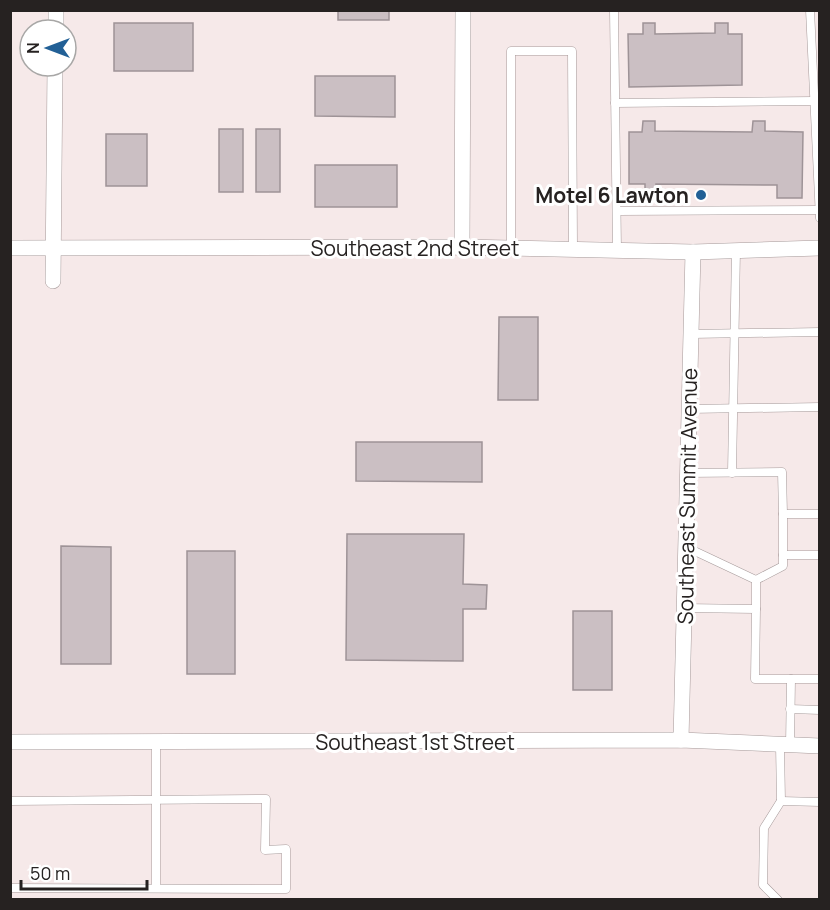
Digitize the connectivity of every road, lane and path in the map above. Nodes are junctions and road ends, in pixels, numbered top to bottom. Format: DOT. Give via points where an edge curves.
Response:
graph roads {
  1 [pos="463,10"];
  2 [pos="614,10"];
  3 [pos="810,10"];
  4 [pos="55,78"];
  5 [pos="814,101"];
  6 [pos="615,104"];
  7 [pos="819,210"];
  8 [pos="617,211"];
  9 [pos="819,218"];
  10 [pos="462,247"];
  11 [pos="10,248"];
  12 [pos="52,248"];
  13 [pos="511,248"];
  14 [pos="819,248"];
  15 [pos="573,249"];
  16 [pos="617,250"];
  17 [pos="736,250"];
  18 [pos="693,252"];
  19 [pos="53,281"];
  20 [pos="819,332"];
  21 [pos="735,333"];
  22 [pos="691,334"];
  23 [pos="819,407"];
  24 [pos="734,408"];
  25 [pos="689,409"];
  26 [pos="687,473"];
  27 [pos="732,473"];
  28 [pos="783,514"];
  29 [pos="819,514"];
  30 [pos="686,547"];
  31 [pos="783,555"];
  32 [pos="819,555"];
  33 [pos="756,580"];
  34 [pos="684,608"];
  35 [pos="756,609"];
  36 [pos="791,679"];
  37 [pos="819,679"];
  38 [pos="790,710"];
  39 [pos="819,710"];
  40 [pos="681,740"];
  41 [pos="10,742"];
  42 [pos="156,743"];
  43 [pos="785,745"];
  44 [pos="819,746"];
  45 [pos="156,800"];
  46 [pos="10,801"];
  47 [pos="781,801"];
  48 [pos="819,802"];
  49 [pos="10,888"];
  50 [pos="156,888"];
  51 [pos="778,900"];
  1 -- 10 [label="street"];
  2 -- 6 [label="lane"];
  3 -- 5 [label="lane"];
  4 -- 12 [label="street"];
  5 -- 6 [label="lane"];
  5 -- 7 [label="lane"];
  6 -- 8 [label="lane"];
  7 -- 8 [label="lane"];
  7 -- 9 [label="lane"];
  8 -- 16 [label="lane"];
  10 -- 12 [label="street, Southeast 2nd Street"];
  10 -- 13 [label="street, Southeast 2nd Street"];
  11 -- 12 [label="street, Southeast 2nd Street"];
  12 -- 19 [label="street"];
  13 -- 15 [label="street, Southeast 2nd Street"];
  13 -- 15 [label="lane" via="511,51 572,51"];
  14 -- 17 [label="street, Southeast 2nd Street"];
  15 -- 16 [label="street, Southeast 2nd Street"];
  16 -- 18 [label="street, Southeast 2nd Street"];
  17 -- 18 [label="street, Southeast 2nd Street"];
  17 -- 21 [label="lane"];
  18 -- 22 [label="street, Southeast Summit Avenue"];
  20 -- 21 [label="lane"];
  21 -- 22 [label="lane"];
  21 -- 24 [label="lane"];
  22 -- 25 [label="street, Southeast Summit Avenue"];
  23 -- 24 [label="lane"];
  24 -- 25 [label="lane"];
  24 -- 27 [label="lane"];
  25 -- 26 [label="street, Southeast Summit Avenue"];
  26 -- 27 [label="lane"];
  26 -- 30 [label="street, Southeast Summit Avenue"];
  27 -- 28 [label="lane" via="782,472"];
  28 -- 29 [label="lane"];
  28 -- 31 [label="lane"];
  30 -- 33 [label="lane"];
  30 -- 34 [label="street, Southeast Summit Avenue"];
  31 -- 32 [label="lane"];
  31 -- 33 [label="lane" via="783,566"];
  33 -- 35 [label="lane"];
  34 -- 35 [label="lane"];
  34 -- 40 [label="street, Southeast Summit Avenue"];
  35 -- 36 [label="lane" via="755,679"];
  36 -- 37 [label="lane"];
  36 -- 38 [label="lane"];
  38 -- 39 [label="lane"];
  38 -- 43 [label="lane"];
  40 -- 42 [label="street, Southeast 1st Street"];
  40 -- 43 [label="street, Southeast 1st Street"];
  41 -- 42 [label="street, Southeast 1st Street"];
  42 -- 45 [label="lane"];
  43 -- 44 [label="street, Southeast 1st Street"];
  43 -- 47 [label="lane"];
  45 -- 46 [label="lane"];
  45 -- 50 [label="lane"];
  45 -- 50 [label="lane" via="266,799 265,850 286,849 286,889"];
  47 -- 48 [label="lane"];
  47 -- 51 [label="lane" via="764,828 763,885"];
  49 -- 50 [label="lane"];
}
